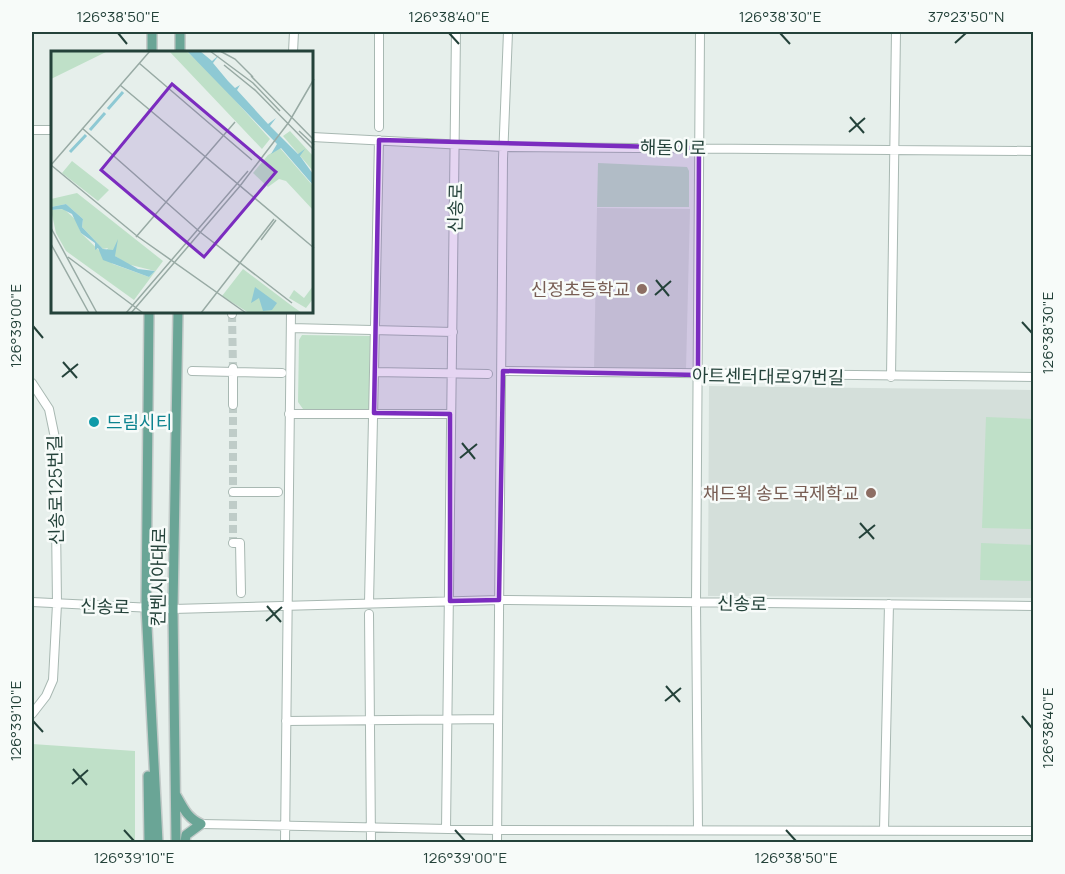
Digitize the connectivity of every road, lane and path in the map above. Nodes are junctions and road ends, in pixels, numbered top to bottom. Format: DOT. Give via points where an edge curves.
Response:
graph roads {
  1 [pos="152,32"];
  2 [pos="180,32"];
  3 [pos="294,32"];
  4 [pos="380,32"];
  5 [pos="456,32"];
  6 [pos="508,32"];
  7 [pos="700,32"];
  8 [pos="896,32"];
  9 [pos="152,51"];
  10 [pos="180,51"];
  11 [pos="293,51"];
  12 [pos="379,127"];
  13 [pos="51,129"];
  14 [pos="32,130"];
  15 [pos="314,137"];
  16 [pos="379,140"];
  17 [pos="457,144"];
  18 [pos="504,147"];
  19 [pos="699,148"];
  20 [pos="895,150"];
  21 [pos="1034,151"];
  22 [pos="150,314"];
  23 [pos="178,314"];
  24 [pos="291,314"];
  25 [pos="291,328"];
  26 [pos="375,329"];
  27 [pos="453,332"];
  28 [pos="232,367"];
  29 [pos="192,371"];
  30 [pos="502,371"];
  31 [pos="374,372"];
  32 [pos="282,373"];
  33 [pos="451,373"];
  34 [pos="489,374"];
  35 [pos="698,375"];
  36 [pos="891,377"];
  37 [pos="1034,377"];
  38 [pos="32,383"];
  39 [pos="233,405"];
  40 [pos="374,413"];
  41 [pos="289,414"];
  42 [pos="450,414"];
  43 [pos="233,492"];
  44 [pos="278,492"];
  45 [pos="233,543"];
  46 [pos="241,593"];
  47 [pos="499,600"];
  48 [pos="450,601"];
  49 [pos="32,603"];
  50 [pos="369,603"];
  51 [pos="696,603"];
  52 [pos="57,604"];
  53 [pos="889,604"];
  54 [pos="287,605"];
  55 [pos="1034,606"];
  56 [pos="146,607"];
  57 [pos="173,609"];
  58 [pos="369,614"];
  59 [pos="32,714"];
  60 [pos="448,719"];
  61 [pos="498,719"];
  62 [pos="370,720"];
  63 [pos="286,721"];
  64 [pos="151,726"];
  65 [pos="175,792"];
  66 [pos="201,824"];
  67 [pos="285,827"];
  68 [pos="371,827"];
  69 [pos="446,829"];
  70 [pos="698,830"];
  71 [pos="884,830"];
  72 [pos="497,831"];
  73 [pos="1034,831"];
  74 [pos="149,843"];
  75 [pos="158,843"];
  76 [pos="176,843"];
  77 [pos="185,843"];
  78 [pos="285,843"];
  79 [pos="371,843"];
  80 [pos="496,843"];
  1 -- 9 [label="main road"];
  2 -- 10 [label="main road"];
  3 -- 11 [label="street"];
  4 -- 12 [label="street"];
  5 -- 17 [label="street, 신송로"];
  6 -- 18 [label="street"];
  7 -- 19 [label="street"];
  8 -- 20 [label="street"];
  13 -- 14 [label="street"];
  15 -- 16 [label="street, 해돋이로"];
  16 -- 17 [label="street, 해돋이로"];
  16 -- 26 [label="street"];
  17 -- 18 [label="street, 해돋이로"];
  17 -- 27 [label="street, 신송로"];
  18 -- 19 [label="street, 해돋이로"];
  18 -- 30 [label="street"];
  19 -- 20 [label="street, 해돋이로"];
  19 -- 35 [label="street"];
  20 -- 21 [label="street, 해돋이로"];
  20 -- 36 [label="street"];
  22 -- 56 [label="main road, 컨벤시아대로"];
  23 -- 57 [label="main road, 컨벤시아대로"];
  24 -- 25 [label="street"];
  25 -- 26 [label="street"];
  25 -- 41 [label="street"];
  26 -- 27 [label="street"];
  26 -- 31 [label="street"];
  27 -- 33 [label="street, 신송로"];
  28 -- 39 [label="street"];
  29 -- 32 [label="street"];
  30 -- 35 [label="street, 아트센터대로97번길"];
  30 -- 47 [label="street"];
  31 -- 33 [label="street"];
  31 -- 40 [label="street"];
  33 -- 34 [label="street"];
  33 -- 42 [label="street, 신송로"];
  35 -- 36 [label="street, 아트센터대로97번길"];
  35 -- 51 [label="street"];
  36 -- 37 [label="street, 아트센터대로97번길"];
  38 -- 52 [label="street, 신송로125번길" via="50,409 55,438"];
  40 -- 41 [label="street"];
  40 -- 42 [label="street"];
  40 -- 50 [label="street"];
  41 -- 54 [label="street"];
  42 -- 48 [label="street, 신송로"];
  43 -- 44 [label="street"];
  45 -- 46 [label="street" via="240,543"];
  47 -- 48 [label="street, 신송로"];
  47 -- 51 [label="street, 신송로"];
  47 -- 61 [label="street"];
  48 -- 50 [label="street, 신송로"];
  48 -- 60 [label="street"];
  49 -- 52 [label="street, 신송로"];
  50 -- 54 [label="street, 신송로"];
  51 -- 53 [label="street, 신송로"];
  51 -- 70 [label="street"];
  52 -- 56 [label="street, 신송로"];
  52 -- 59 [label="street, 신송로" via="53,680"];
  53 -- 55 [label="street, 신송로"];
  53 -- 71 [label="street"];
  54 -- 57 [label="street, 신송로"];
  54 -- 63 [label="street"];
  56 -- 57 [label="street, 신송로"];
  56 -- 64 [label="main road, 컨벤시아대로"];
  57 -- 65 [label="main road, 컨벤시아대로"];
  58 -- 62 [label="street"];
  60 -- 61 [label="street"];
  60 -- 62 [label="street"];
  60 -- 69 [label="street"];
  61 -- 72 [label="street"];
  62 -- 63 [label="street"];
  62 -- 68 [label="street"];
  63 -- 67 [label="street"];
  64 -- 74 [label="main road, 컨벤시아대로"];
  64 -- 75 [label="main road, 컨벤시아대로"];
  65 -- 66 [label="main road" via="185,812"];
  65 -- 76 [label="main road, 컨벤시아대로"];
  66 -- 67 [label="street"];
  66 -- 77 [label="main road" via="186,835"];
  67 -- 68 [label="street"];
  67 -- 78 [label="street"];
  68 -- 69 [label="street"];
  68 -- 79 [label="street"];
  69 -- 72 [label="street"];
  70 -- 71 [label="street"];
  70 -- 72 [label="street"];
  71 -- 73 [label="street"];
  72 -- 80 [label="street"];
}
